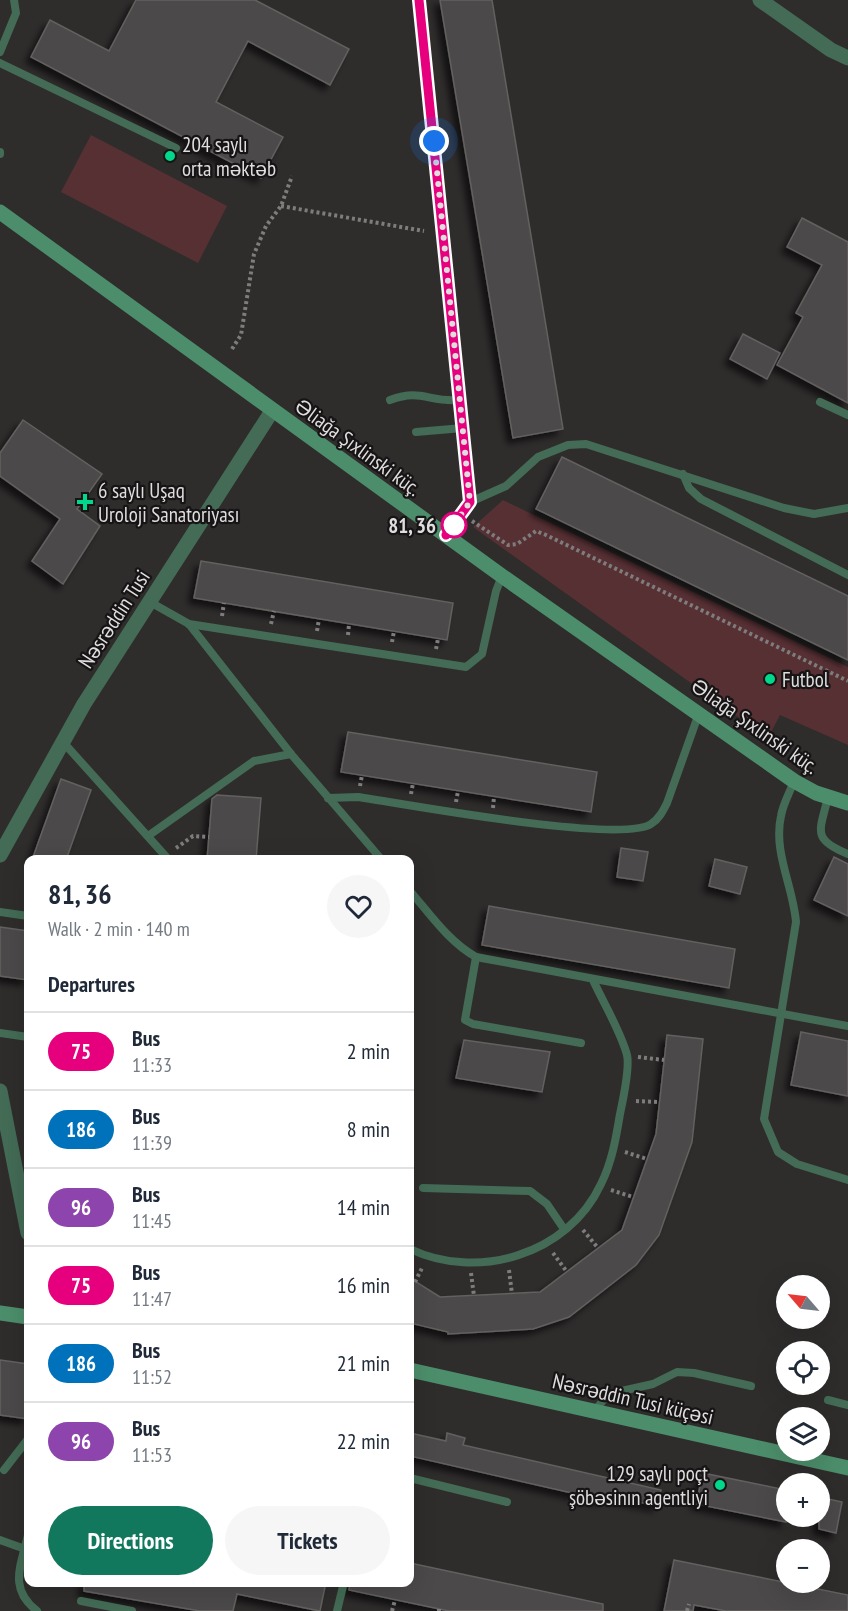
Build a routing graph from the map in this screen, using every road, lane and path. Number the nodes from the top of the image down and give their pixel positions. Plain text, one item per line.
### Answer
1 (14, 0) edge
2 (419, 0) edge
3 (760, 0) edge
4 (0, 52) edge
5 (848, 57) edge
6 (0, 63) edge
7 (177, 148) dead end
8 (292, 176) dead end
9 (281, 206) junction
10 (0, 212) edge
11 (424, 231) dead end
12 (232, 349) dead end
13 (390, 400) dead end
14 (460, 400) junction
15 (820, 402) dead end
16 (272, 411) junction
17 (848, 415) edge
18 (463, 428) junction
19 (416, 432) dead end
20 (683, 474) junction
21 (470, 502) junction
22 (848, 508) edge
23 (462, 513) junction
24 (446, 535) junction
25 (848, 575) edge
26 (502, 576) junction
27 (150, 602) junction
28 (189, 624) junction
29 (848, 681) edge
30 (699, 713) junction
31 (63, 742) junction
32 (291, 754) junction
33 (794, 781) junction
34 (828, 797) junction
35 (328, 798) junction
36 (848, 803) edge
37 (148, 836) junction
38 (209, 837) dead end
39 (848, 854) edge
40 (0, 855) edge
41 (164, 855) edge
42 (171, 855) edge
43 (378, 855) edge
44 (414, 896) edge
45 (0, 912) edge
46 (24, 915) edge
47 (476, 957) junction
48 (593, 980) junction
49 (782, 1012) junction
50 (848, 1026) edge
51 (0, 1033) edge
52 (24, 1036) edge
53 (581, 1042) dead end
54 (628, 1056) junction
55 (664, 1060) dead end
56 (0, 1091) edge
57 (623, 1100) junction
58 (659, 1102) dead end
59 (615, 1148) junction
60 (647, 1160) dead end
61 (848, 1180) edge
62 (600, 1186) junction
63 (423, 1188) dead end
64 (633, 1197) dead end
65 (24, 1213) edge
66 (576, 1220) junction
67 (564, 1229) junction
68 (546, 1244) junction
69 (598, 1248) dead end
70 (414, 1251) edge
71 (428, 1258) junction
72 (508, 1260) junction
73 (470, 1264) junction
74 (567, 1272) dead end
75 (415, 1281) dead end
76 (512, 1293) dead end
77 (474, 1296) dead end
78 (0, 1313) edge
79 (24, 1316) edge
80 (414, 1371) edge
81 (751, 1386) dead end
82 (828, 1400) dead end
83 (848, 1405) edge
84 (594, 1412) junction
85 (24, 1444) edge
86 (848, 1468) edge
87 (4, 1470) dead end
88 (414, 1479) edge
89 (507, 1502) dead end
90 (0, 1540) edge
91 (24, 1549) edge
92 (24, 1554) edge
93 (343, 1587) edge
94 (395, 1600) dead end
95 (81, 1601) dead end
96 (689, 1604) dead end
97 (37, 1611) edge
98 (132, 1611) edge
99 (337, 1611) edge
100 (392, 1611) edge
101 (687, 1611) edge

1 - 4 lane
2 - 14 lane
3 - 5 street
6 - 7 lane
8 - 9 path
9 - 11 path
9 - 12 path
10 - 16 main road, Əliağa Şıxlinski küç.
13 - 14 lane
14 - 18 lane
15 - 17 lane
16 - 24 main road, Əliağa Şıxlinski küç.
16 - 27 street, Nəsrəddin Tusi
18 - 19 lane
18 - 21 lane
20 - 21 lane
20 - 22 lane
20 - 25 lane
21 - 23 lane
23 - 24 lane
23 - 29 path
24 - 26 main road, Əliağa Şıxlinski küç.
26 - 28 lane
26 - 30 main road, Əliağa Şıxlinski küç.
27 - 28 lane
27 - 31 street, Nəsrəddin Tusi
28 - 32 lane
30 - 33 main road, Əliağa Şıxlinski küç.
30 - 35 lane
31 - 37 lane
31 - 40 street, Nəsrəddin Tusi
32 - 35 lane
32 - 37 lane
33 - 34 main road, Əliağa Şıxlinski küç.
33 - 49 lane
34 - 36 main road, Əliağa Şıxlinski küç.
34 - 39 lane
35 - 43 lane
37 - 41 lane
38 - 42 path
44 - 47 lane
45 - 46 lane
47 - 48 lane
47 - 53 lane
48 - 49 lane
48 - 54 lane
49 - 50 lane
49 - 61 lane
51 - 52 lane
54 - 55 path
54 - 57 lane
56 - 65 street
57 - 58 path
57 - 59 lane
59 - 60 path
59 - 62 lane
62 - 64 path
62 - 66 lane
63 - 67 lane
66 - 67 lane
66 - 69 path
67 - 68 lane
68 - 72 lane
68 - 74 path
70 - 71 lane
71 - 73 lane
71 - 75 path
72 - 73 lane
72 - 76 path
73 - 77 path
78 - 79 main road
80 - 84 main road, Nəsrəddin Tusi küçəsi
81 - 84 lane
82 - 83 lane
84 - 86 main road, Nəsrəddin Tusi küçəsi
85 - 87 lane
88 - 89 lane
90 - 91 lane
92 - 97 lane
93 - 99 lane
94 - 100 path
95 - 98 lane
96 - 101 path

